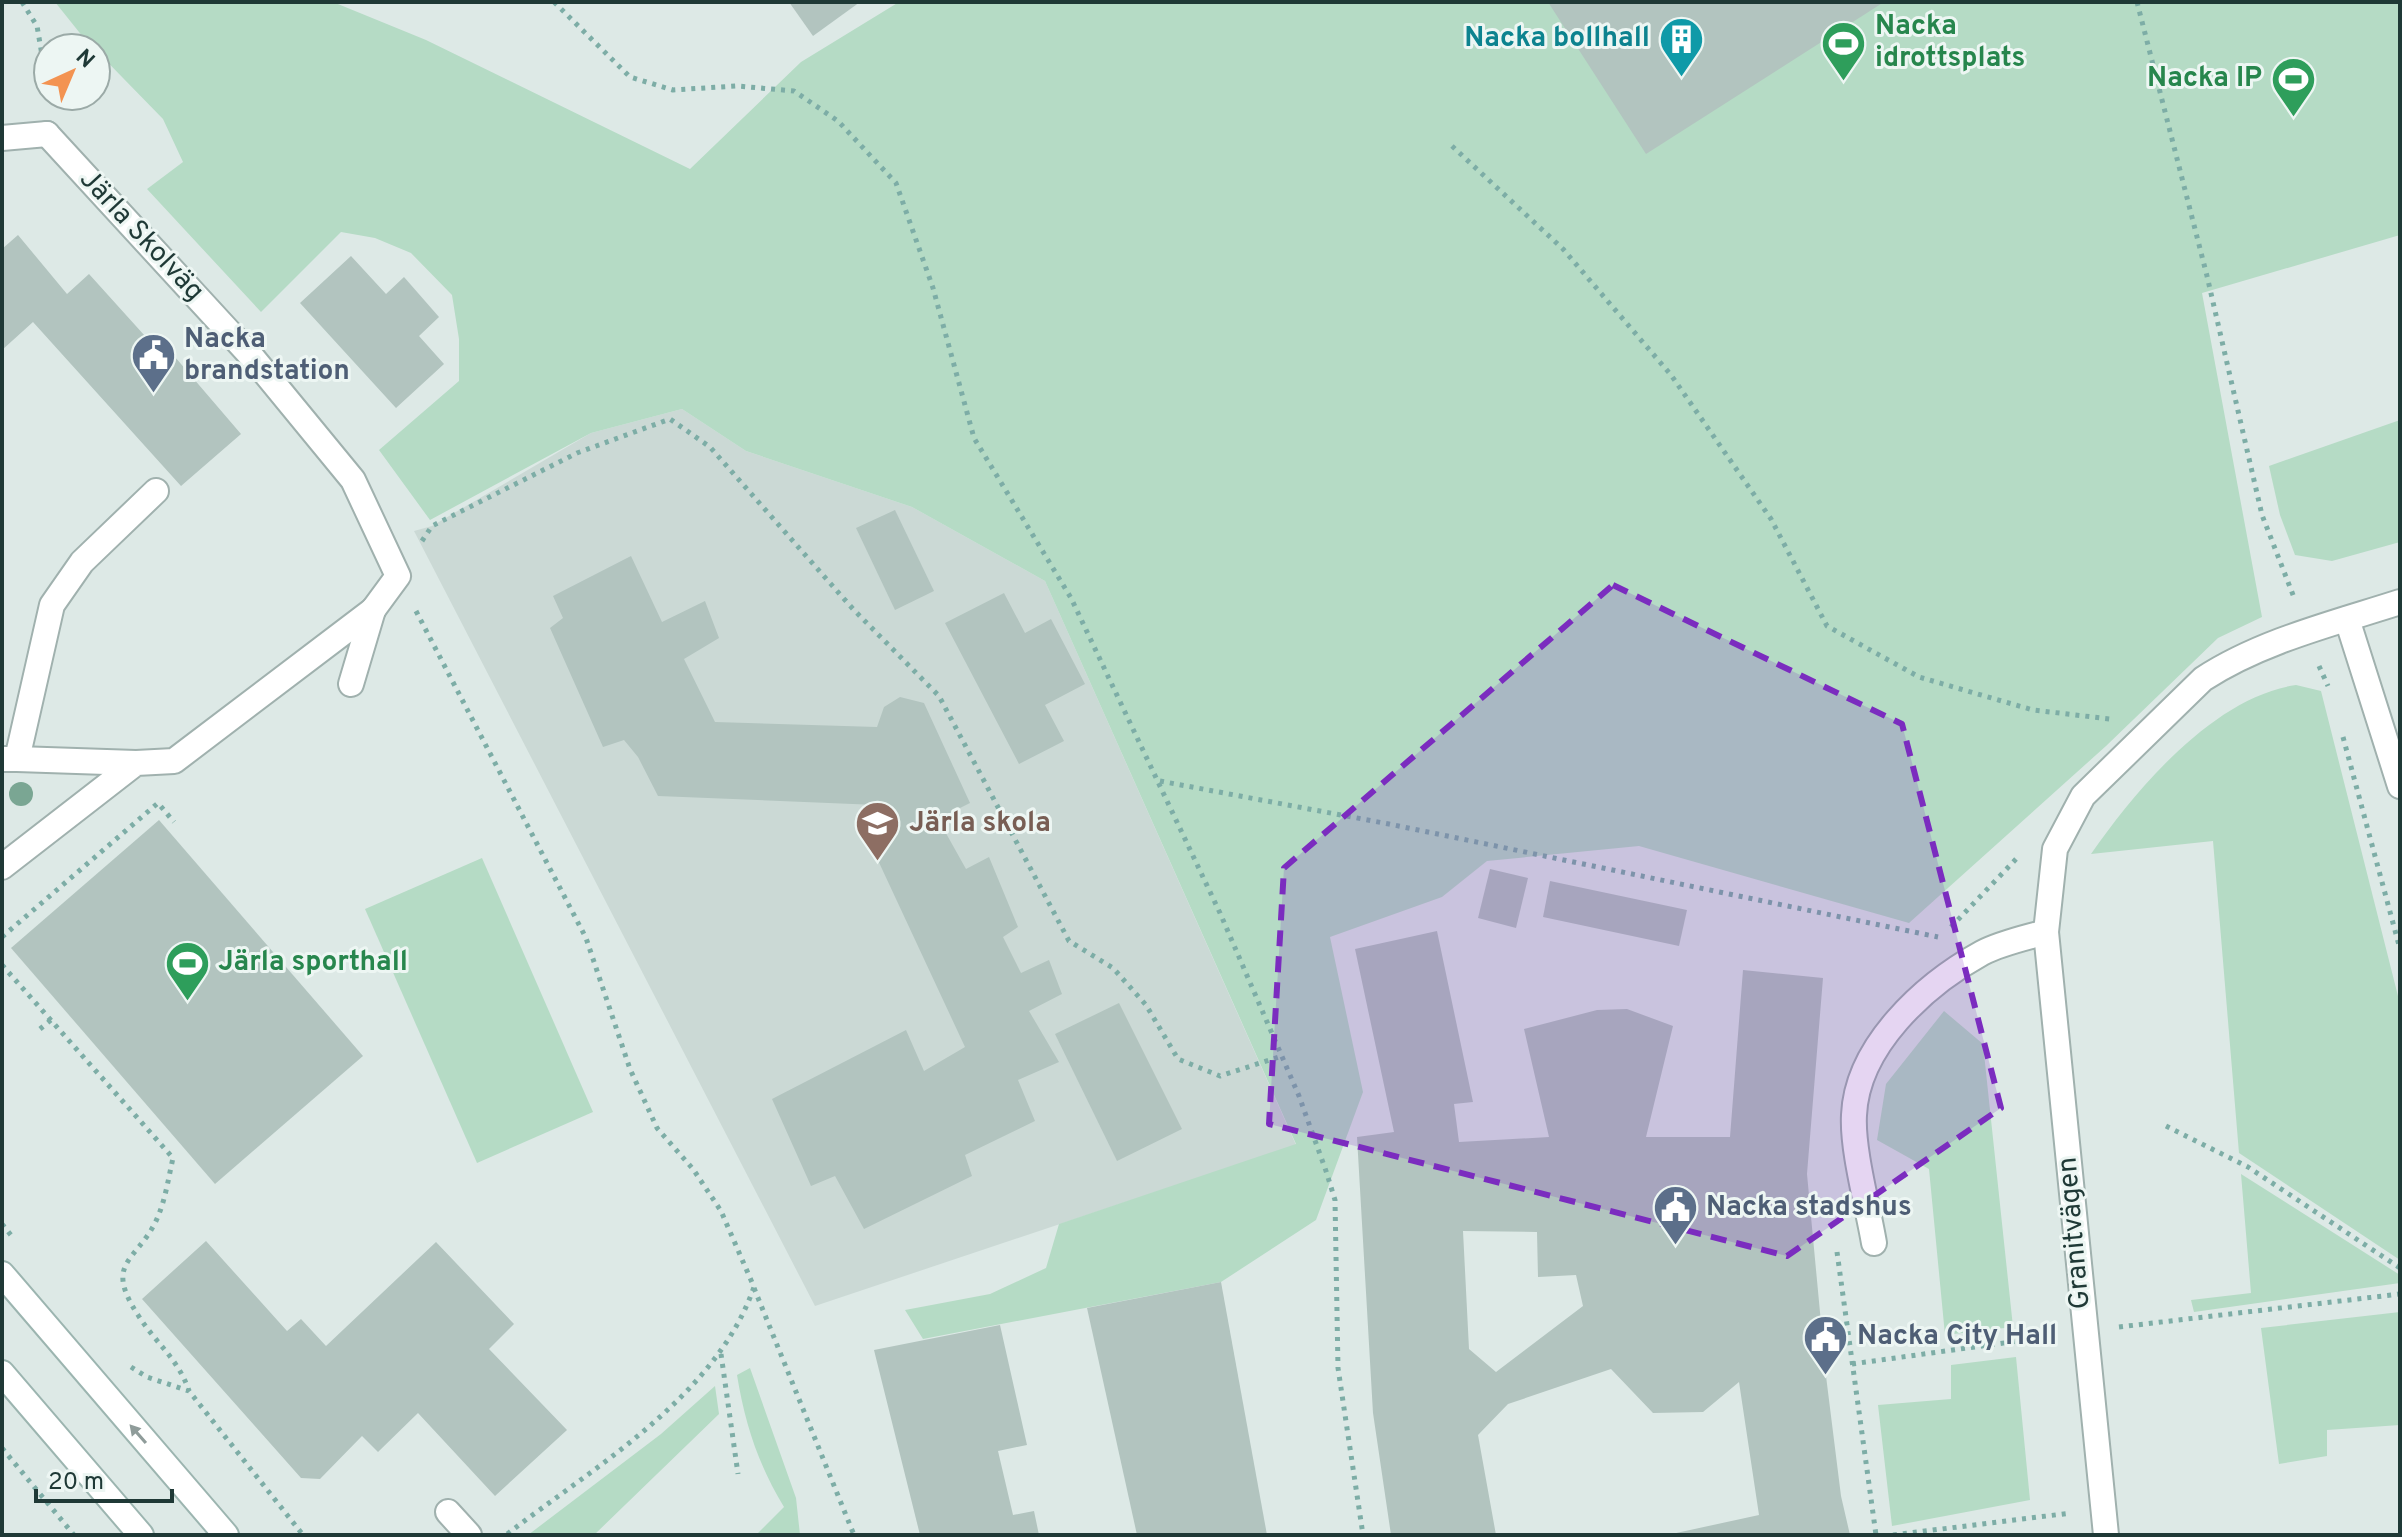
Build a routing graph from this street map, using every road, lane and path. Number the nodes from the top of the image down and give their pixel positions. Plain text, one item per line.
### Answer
1 (22, 2) edge
2 (554, 2) edge
3 (2137, 2) edge
4 (38, 32) edge
5 (2, 138) edge
6 (1452, 146) dead end
7 (156, 491) dead end
8 (398, 576) junction
9 (2400, 602) edge
10 (2298, 608) dead end
11 (373, 610) junction
12 (2347, 619) junction
13 (2319, 666) dead end
14 (351, 684) dead end
15 (2332, 696) dead end
16 (2154, 725) junction
17 (2340, 726) dead end
18 (10, 759) edge
19 (136, 763) junction
20 (1159, 781) junction
21 (2400, 786) edge
22 (174, 822) dead end
23 (2020, 855) dead end
24 (2, 867) edge
25 (2400, 908) edge
26 (2390, 911) junction
27 (2046, 932) junction
28 (2, 937) edge
29 (1941, 937) junction
30 (1933, 945) dead end
31 (2400, 949) edge
32 (2, 965) edge
33 (51, 1020) junction
34 (40, 1029) dead end
35 (1282, 1056) junction
36 (2166, 1126) dead end
37 (1874, 1243) dead end
38 (2400, 1268) edge
39 (2, 1274) edge
40 (754, 1287) junction
41 (2400, 1294) edge
42 (2084, 1331) junction
43 (721, 1353) junction
44 (121, 1360) dead end
45 (1852, 1364) dead end
46 (2, 1373) edge
47 (189, 1391) junction
48 (2, 1448) edge
49 (738, 1474) dead end
50 (448, 1512) dead end
51 (2032, 1516) dead end
52 (74, 1535) edge
53 (141, 1535) edge
54 (226, 1535) edge
55 (303, 1535) edge
56 (469, 1535) edge
57 (506, 1535) edge
58 (854, 1535) edge
59 (1363, 1535) edge
60 (1893, 1535) edge
61 (2106, 1535) edge

1 - 4 path
2 - 20 path
3 - 10 path
5 - 8 street, Järla Skolväg
6 - 16 path
7 - 18 street
8 - 11 street
8 - 35 path
8 - 40 path
9 - 12 street, Granitvägen
11 - 14 street
11 - 19 street
12 - 16 street, Granitvägen
12 - 21 street
13 - 15 path
16 - 27 street, Granitvägen
17 - 26 path
18 - 19 street
19 - 24 street
20 - 29 path
20 - 35 path
22 - 28 path
23 - 29 path
25 - 26 path
26 - 31 path
27 - 37 street
27 - 42 street, Granitvägen
29 - 30 path
32 - 33 path
33 - 34 path
33 - 47 path
35 - 59 path
36 - 38 path
54 -> 39 street
40 - 43 path
40 - 58 path
41 - 42 path
42 - 45 path
42 - 61 street, Granitvägen
43 - 49 path
43 - 57 path
44 - 47 path
46 - 53 street
47 - 55 path
48 - 52 path
50 - 56 street
51 - 60 path

